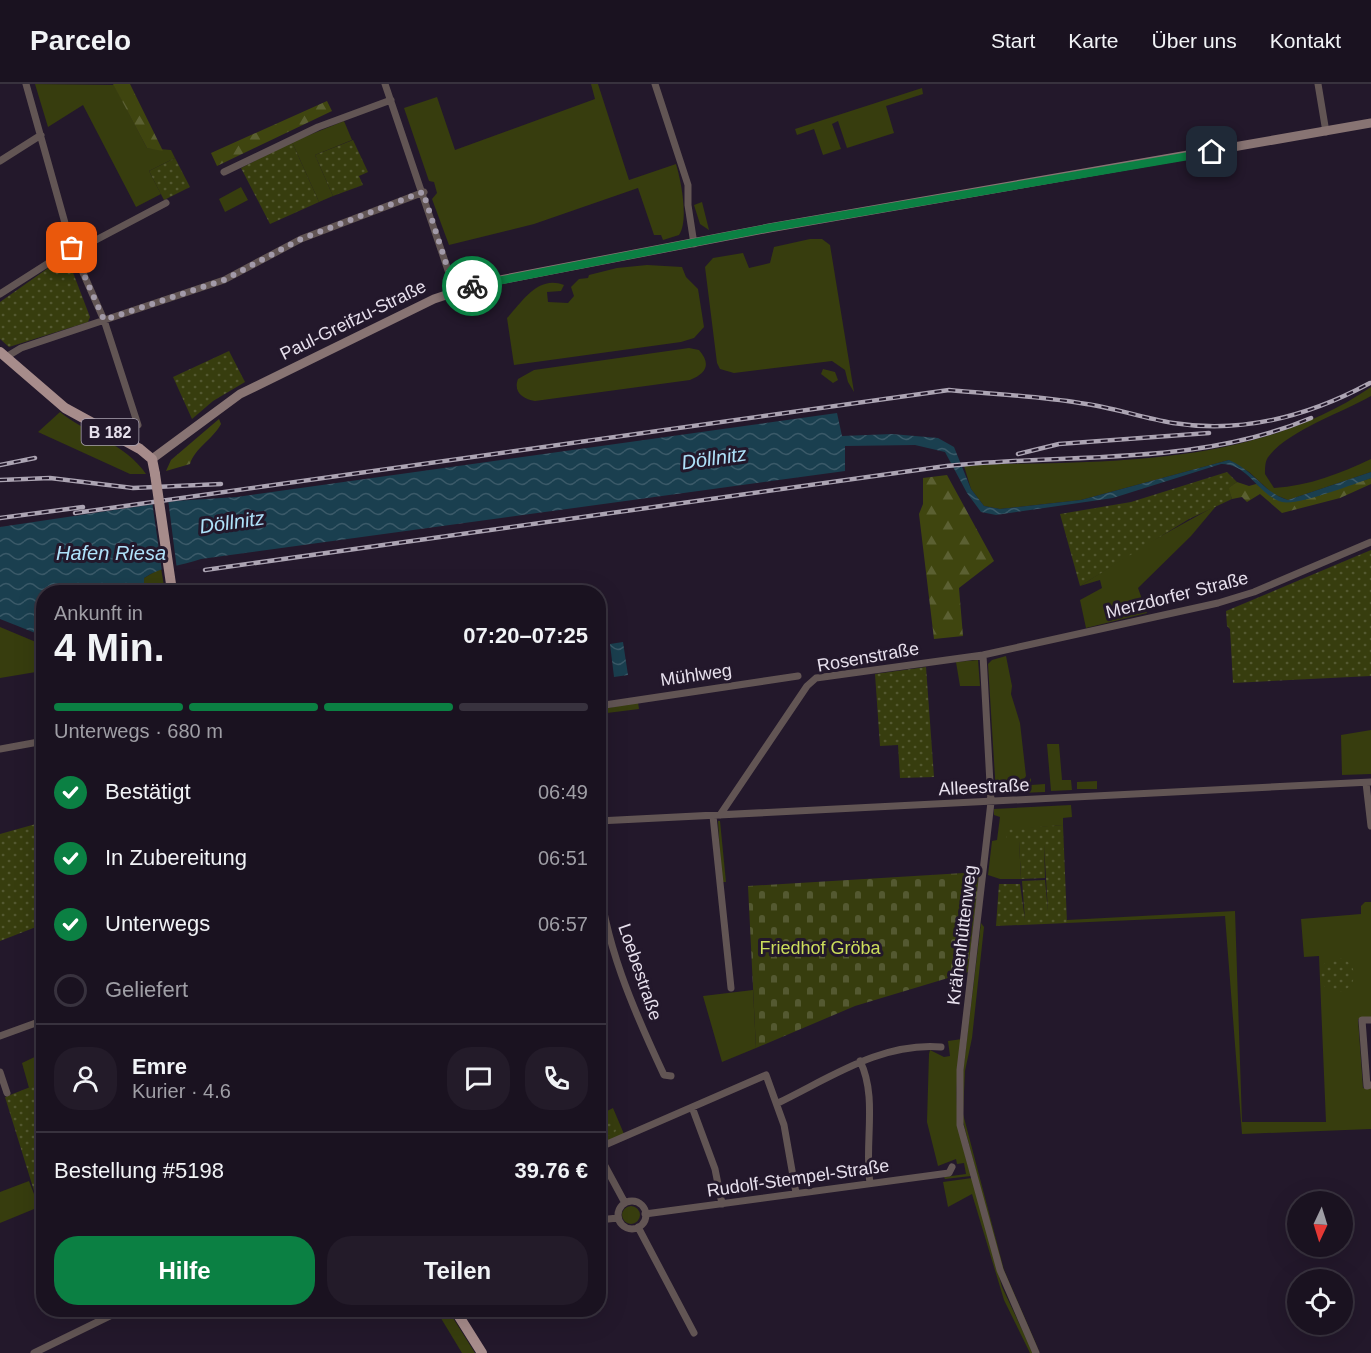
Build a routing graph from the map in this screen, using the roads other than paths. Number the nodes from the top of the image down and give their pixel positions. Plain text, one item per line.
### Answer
1 (26, 84) edge
2 (385, 84) edge
3 (655, 84) edge
4 (1318, 84) edge
5 (391, 100) junction
6 (1371, 123) edge
7 (1326, 132) junction
8 (41, 135) junction
9 (0, 161) edge
10 (224, 172) dead end
11 (423, 192) junction
12 (166, 203) dead end
13 (694, 244) junction
14 (72, 248) junction
15 (455, 291) junction
16 (0, 294) edge
17 (104, 320) junction
18 (3, 354) edge
19 (138, 425) dead end
20 (152, 459) junction
21 (1371, 542) edge
22 (172, 585) edge
23 (983, 655) junction
24 (798, 676) dead end
25 (606, 705) edge
26 (36, 742) edge
27 (0, 749) edge
28 (1369, 782) edge
29 (992, 802) junction
30 (717, 815) junction
31 (606, 821) edge
32 (1371, 826) edge
33 (606, 918) edge
34 (731, 988) dead end
35 (1371, 1020) edge
36 (36, 1023) edge
37 (0, 1036) edge
38 (941, 1047) dead end
39 (860, 1061) junction
40 (0, 1072) edge
41 (670, 1076) dead end
42 (1371, 1085) edge
43 (7, 1093) dead end
44 (778, 1103) junction
45 (692, 1107) junction
46 (606, 1145) edge
47 (952, 1167) dead end
48 (606, 1168) edge
49 (870, 1183) junction
50 (796, 1193) junction
51 (625, 1203) junction
52 (722, 1204) junction
53 (645, 1214) junction
54 (618, 1218) junction
55 (606, 1219) edge
56 (638, 1227) junction
57 (108, 1317) edge
58 (459, 1317) edge
59 (694, 1333) dead end
60 (34, 1353) edge
61 (482, 1353) edge
62 (1036, 1353) edge

1 - 8 street
2 - 5 street
3 - 13 street
4 - 7 street
5 - 10 street
5 - 11 street
6 - 7 main road, Paul-Greifzu-Straße
7 - 13 main road, Paul-Greifzu-Straße
8 - 9 street
8 - 14 street
11 - 15 street
11 - 17 street
12 - 14 street
13 - 15 main road, Paul-Greifzu-Straße
14 - 16 street
14 - 17 street
15 - 20 main road, Paul-Greifzu-Straße
17 - 18 street
17 - 19 street
18 - 20 main road, B 182
20 - 22 main road, B 182, bridge
21 - 23 street, Merzdorfer Straße
23 - 29 street, Krähenhüttenweg
23 - 30 street, Rosenstraße
24 - 25 street, Mühlweg
26 - 27 street
28 - 29 street, Alleestraße
28 - 32 street
29 - 30 street, Alleestraße
29 - 62 street, Krähenhüttenweg
30 - 31 street, Alleestraße
30 - 34 street
33 - 41 street, Loebestraße
35 - 42 street
36 - 37 street
38 - 39 street
39 - 44 street
39 - 49 street
40 - 43 street
44 - 45 street
44 - 50 street
45 - 46 street
45 - 52 street
47 - 49 street, Rudolf-Stempel-Straße
48 - 51 street
49 - 50 street, Rudolf-Stempel-Straße
50 - 52 street, Rudolf-Stempel-Straße
51 - 53 street
51 - 54 street
52 - 53 street, Rudolf-Stempel-Straße
53 - 56 street
54 - 55 street
54 - 56 street
56 - 59 street
57 - 60 street
58 - 61 main road

